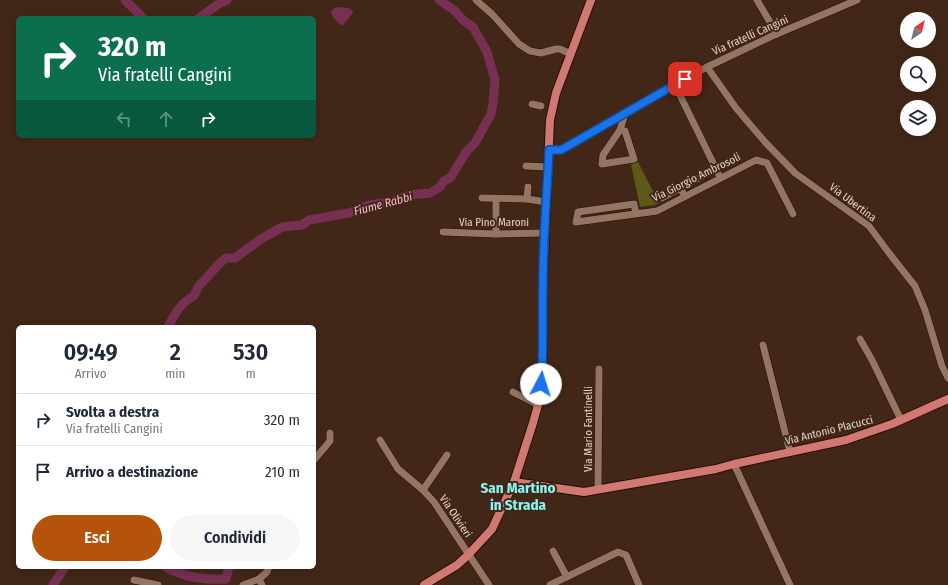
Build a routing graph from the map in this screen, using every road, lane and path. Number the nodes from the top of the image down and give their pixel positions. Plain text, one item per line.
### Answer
1 (476, 0) edge
2 (591, 0) edge
3 (756, 0) edge
4 (857, 0) edge
5 (777, 34) junction
6 (571, 54) junction
7 (707, 67) junction
8 (674, 85) junction
9 (532, 104) dead end
10 (546, 108) junction
11 (625, 114) junction
12 (620, 130) junction
13 (549, 150) junction
14 (526, 166) dead end
15 (548, 167) junction
16 (707, 174) dead end
17 (720, 177) junction
18 (528, 187) dead end
19 (680, 188) junction
20 (685, 196) junction
21 (482, 198) dead end
22 (662, 198) dead end
23 (496, 199) junction
24 (528, 199) junction
25 (546, 202) junction
26 (793, 214) dead end
27 (576, 222) dead end
28 (444, 232) dead end
29 (544, 232) junction
30 (496, 234) junction
31 (860, 339) dead end
32 (763, 344) dead end
33 (599, 369) dead end
34 (948, 378) edge
35 (512, 392) dead end
36 (948, 399) edge
37 (538, 405) junction
38 (902, 420) junction
39 (330, 433) dead end
40 (380, 440) dead end
41 (790, 452) junction
42 (447, 455) dead end
43 (316, 458) edge
44 (734, 464) junction
45 (514, 482) junction
46 (598, 489) junction
47 (424, 490) junction
48 (553, 551) dead end
49 (468, 555) junction
50 (268, 569) edge
51 (567, 577) junction
52 (134, 580) dead end
53 (261, 582) edge
54 (158, 585) edge
55 (243, 585) edge
56 (424, 585) edge
57 (489, 585) edge
58 (550, 585) edge
59 (639, 585) edge
60 (790, 585) edge

1 - 6 street
2 - 6 main road
3 - 5 street
4 - 5 street, Via fratelli Cangini
5 - 7 street, Via fratelli Cangini
6 - 10 main road
7 - 8 street, Via fratelli Cangini
7 - 34 street, Via Ubertina
8 - 11 street, Via fratelli Cangini
8 - 17 street
9 - 10 street
10 - 13 main road
11 - 12 street
11 - 13 street, Via fratelli Cangini
12 - 12 street
13 - 15 main road
14 - 15 street
15 - 25 main road
16 - 19 street
17 - 20 street, Via Giorgio Ambrosoli
17 - 26 street, Via Giorgio Ambrosoli
18 - 24 street
19 - 20 street
19 - 22 street
20 - 27 street, Via Giorgio Ambrosoli
21 - 23 street
23 - 24 street
23 - 30 street
24 - 25 street
25 - 29 main road
28 - 30 street, Via Pino Maroni
29 - 30 street, Via Pino Maroni
29 - 37 main road
31 - 38 street
32 - 41 street
33 - 46 street, Via Mario Fantinelli
35 - 37 street
36 - 38 main road, Via Antonio Placucci
37 - 45 main road
38 - 41 main road, Via Antonio Placucci
39 - 43 street
40 - 47 street, Via Olivieri
41 - 44 main road, Via Antonio Placucci
42 - 47 street
44 - 46 main road, Via Antonio Placucci
44 - 60 street
45 - 46 main road, Via Antonio Placucci
45 - 49 main road
47 - 49 street, Via Olivieri
48 - 51 street
49 - 56 main road
49 - 57 street, Via Olivieri
50 - 53 street
51 - 58 street
51 - 59 street
52 - 54 street
53 - 55 street

